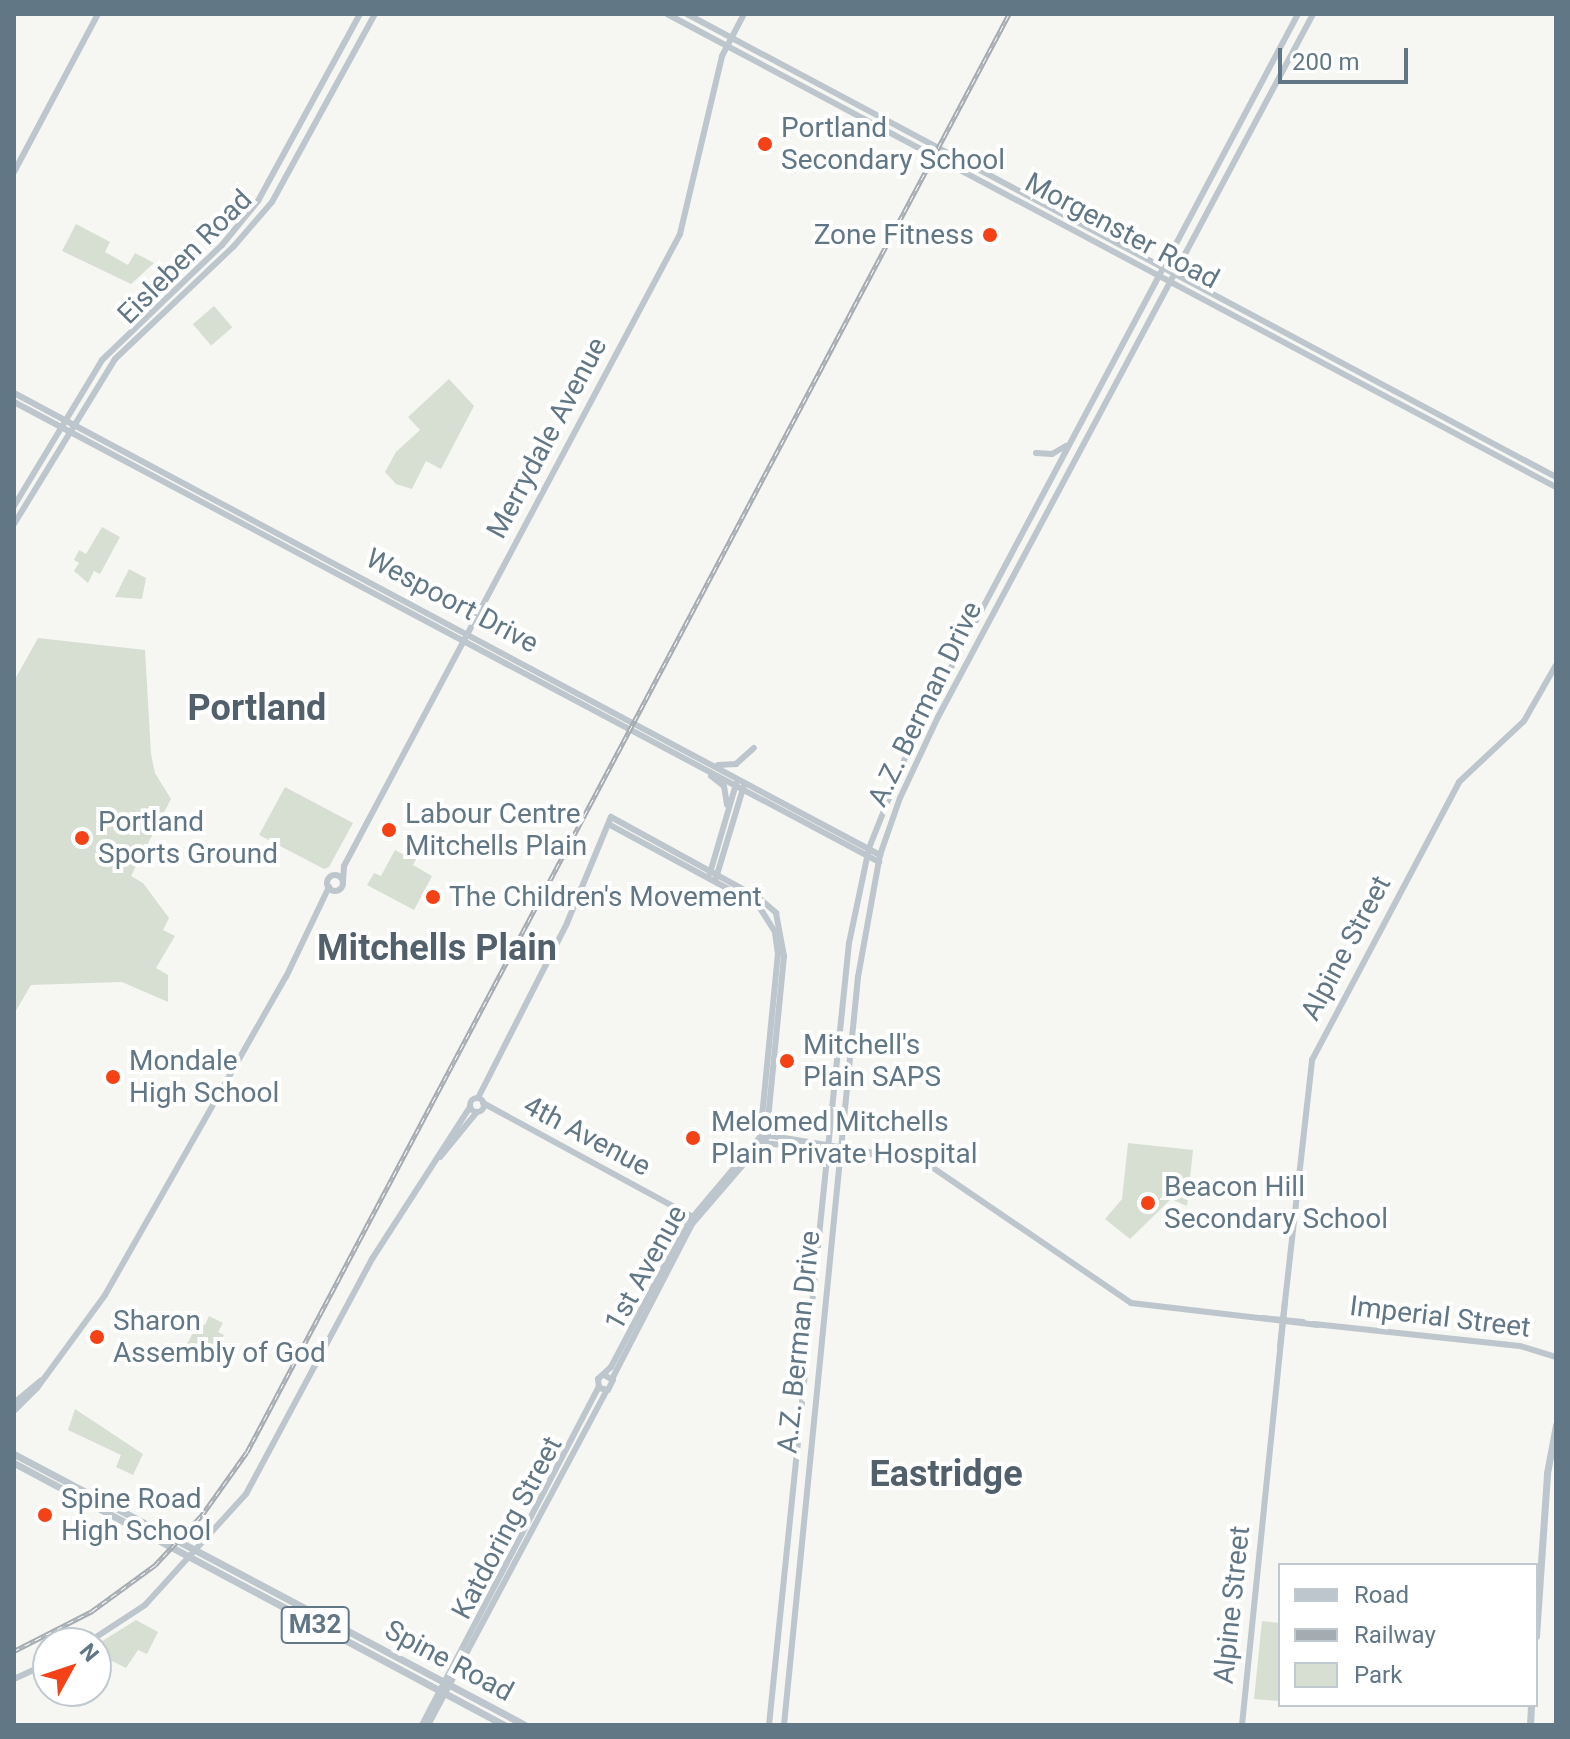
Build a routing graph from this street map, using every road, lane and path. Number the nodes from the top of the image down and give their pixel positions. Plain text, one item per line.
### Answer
1 (98, 14) edge
2 (360, 14) edge
3 (375, 14) edge
4 (667, 14) edge
5 (687, 14) edge
6 (744, 14) edge
7 (1298, 14) edge
8 (1313, 14) edge
9 (730, 37) junction
10 (726, 45) junction
11 (923, 145) junction
12 (947, 158) junction
13 (14, 172) edge
14 (1164, 268) junction
15 (1175, 274) junction
16 (1159, 276) junction
17 (1170, 282) junction
18 (14, 393) edge
19 (14, 402) edge
20 (62, 423) junction
21 (69, 427) junction
22 (1072, 440) junction
23 (1036, 453) dead end
24 (1556, 477) edge
25 (1556, 487) edge
26 (14, 506) edge
27 (14, 524) edge
28 (467, 634) junction
29 (463, 642) junction
30 (1556, 665) edge
31 (754, 748) dead end
32 (694, 765) junction
33 (715, 765) junction
34 (740, 783) junction
35 (725, 820) junction
36 (868, 852) junction
37 (880, 858) junction
38 (344, 866) junction
39 (333, 876) junction
40 (713, 876) junction
41 (343, 881) junction
42 (329, 887) junction
43 (338, 890) junction
44 (774, 912) junction
45 (317, 917) junction
46 (768, 918) junction
47 (478, 1106) junction
48 (762, 1138) junction
49 (827, 1148) junction
50 (840, 1149) junction
51 (694, 1218) junction
52 (1282, 1322) junction
53 (1556, 1357) edge
54 (604, 1375) junction
55 (44, 1378) junction
56 (612, 1379) junction
57 (599, 1387) junction
58 (607, 1390) junction
59 (14, 1403) edge
60 (14, 1411) edge
61 (1556, 1425) edge
62 (14, 1454) edge
63 (14, 1463) edge
64 (165, 1540) junction
65 (1538, 1606) edge
66 (111, 1627) edge
67 (443, 1689) junction
68 (425, 1725) edge
69 (504, 1725) edge
70 (525, 1725) edge
71 (769, 1725) edge
72 (784, 1725) edge
73 (1242, 1725) edge

1 - 13 main road
2 - 20 main road, Eisleben Road
3 - 21 main road, Eisleben Road
4 - 10 main road, Morgenster Road
5 - 9 main road, Morgenster Road
6 - 9 main road, Merrydale Avenue
7 - 14 main road, A.Z. Berman Drive
8 - 15 main road, A.Z. Berman Drive
9 - 10 main road, Merrydale Avenue
9 - 11 main road, Morgenster Road
10 - 11 main road, Morgenster Road
10 - 28 main road, Merrydale Avenue
11 - 12 main road, Morgenster Road
12 - 14 main road, Morgenster Road
12 - 16 main road, Morgenster Road
14 - 15 main road, Morgenster Road
14 - 16 main road, A.Z. Berman Drive
15 - 17 main road, A.Z. Berman Drive
15 - 24 main road, Morgenster Road
16 - 17 main road, Morgenster Road
16 - 22 main road, A.Z. Berman Drive
17 - 25 main road, Morgenster Road
17 - 37 main road, A.Z. Berman Drive
18 - 20 main road, Wespoort Drive
19 - 20 main road, Wespoort Drive
20 - 21 main road, Wespoort Drive
20 - 26 main road, Eisleben Road
21 - 27 main road, Eisleben Road
21 - 28 main road, Wespoort Drive
21 - 29 main road, Wespoort Drive
22 - 23 main road
22 - 36 main road, A.Z. Berman Drive
28 - 29 main road, Merrydale Avenue
28 - 33 main road, Wespoort Drive
29 - 32 main road, Wespoort Drive
29 - 38 main road, Merrydale Avenue
30 - 52 main road, Alpine Street
31 - 33 main road
32 - 34 main road, Wespoort Drive
32 - 35 main road
33 - 34 main road, Wespoort Drive
34 - 35 main road
34 - 36 main road, Wespoort Drive
34 - 40 main road
35 - 40 main road
36 - 37 main road, Wespoort Drive
36 - 49 main road, A.Z. Berman Drive
37 - 50 main road, A.Z. Berman Drive
38 - 39 main road, Merrydale Avenue
38 - 41 main road, Merrydale Avenue
39 - 41 main road
39 - 42 main road
40 - 44 main road
40 - 46 main road
40 - 47 main road
41 - 43 main road
42 - 43 main road
42 - 45 main road
43 - 45 main road
44 - 46 main road
44 - 48 main road
45 - 55 main road
46 - 48 main road
47 - 51 main road, 4th Avenue
47 - 66 main road
48 - 49 main road, Imperial Street
48 - 51 main road, 1st Avenue
49 - 50 main road, Imperial Street
49 - 71 main road, A.Z. Berman Drive
50 - 52 main road, Imperial Street
50 - 72 main road, A.Z. Berman Drive
51 - 54 main road, 1st Avenue
51 - 56 main road, 1st Avenue
52 - 53 main road, Imperial Street
52 - 73 main road, Alpine Street
54 - 56 main road
54 - 57 main road, 1st Avenue
55 - 59 main road
55 - 60 main road
56 - 58 main road, 1st Avenue
57 - 58 main road
57 - 67 main road, Katdoring Street
58 - 67 main road, Katdoring Street
61 - 65 main road
62 - 64 main road, Spine Road / M32
63 - 64 main road, Spine Road / M32
64 - 67 main road, Spine Road / M32
67 - 68 main road
67 - 69 main road, Spine Road / M32
67 - 70 main road, Spine Road / M32

